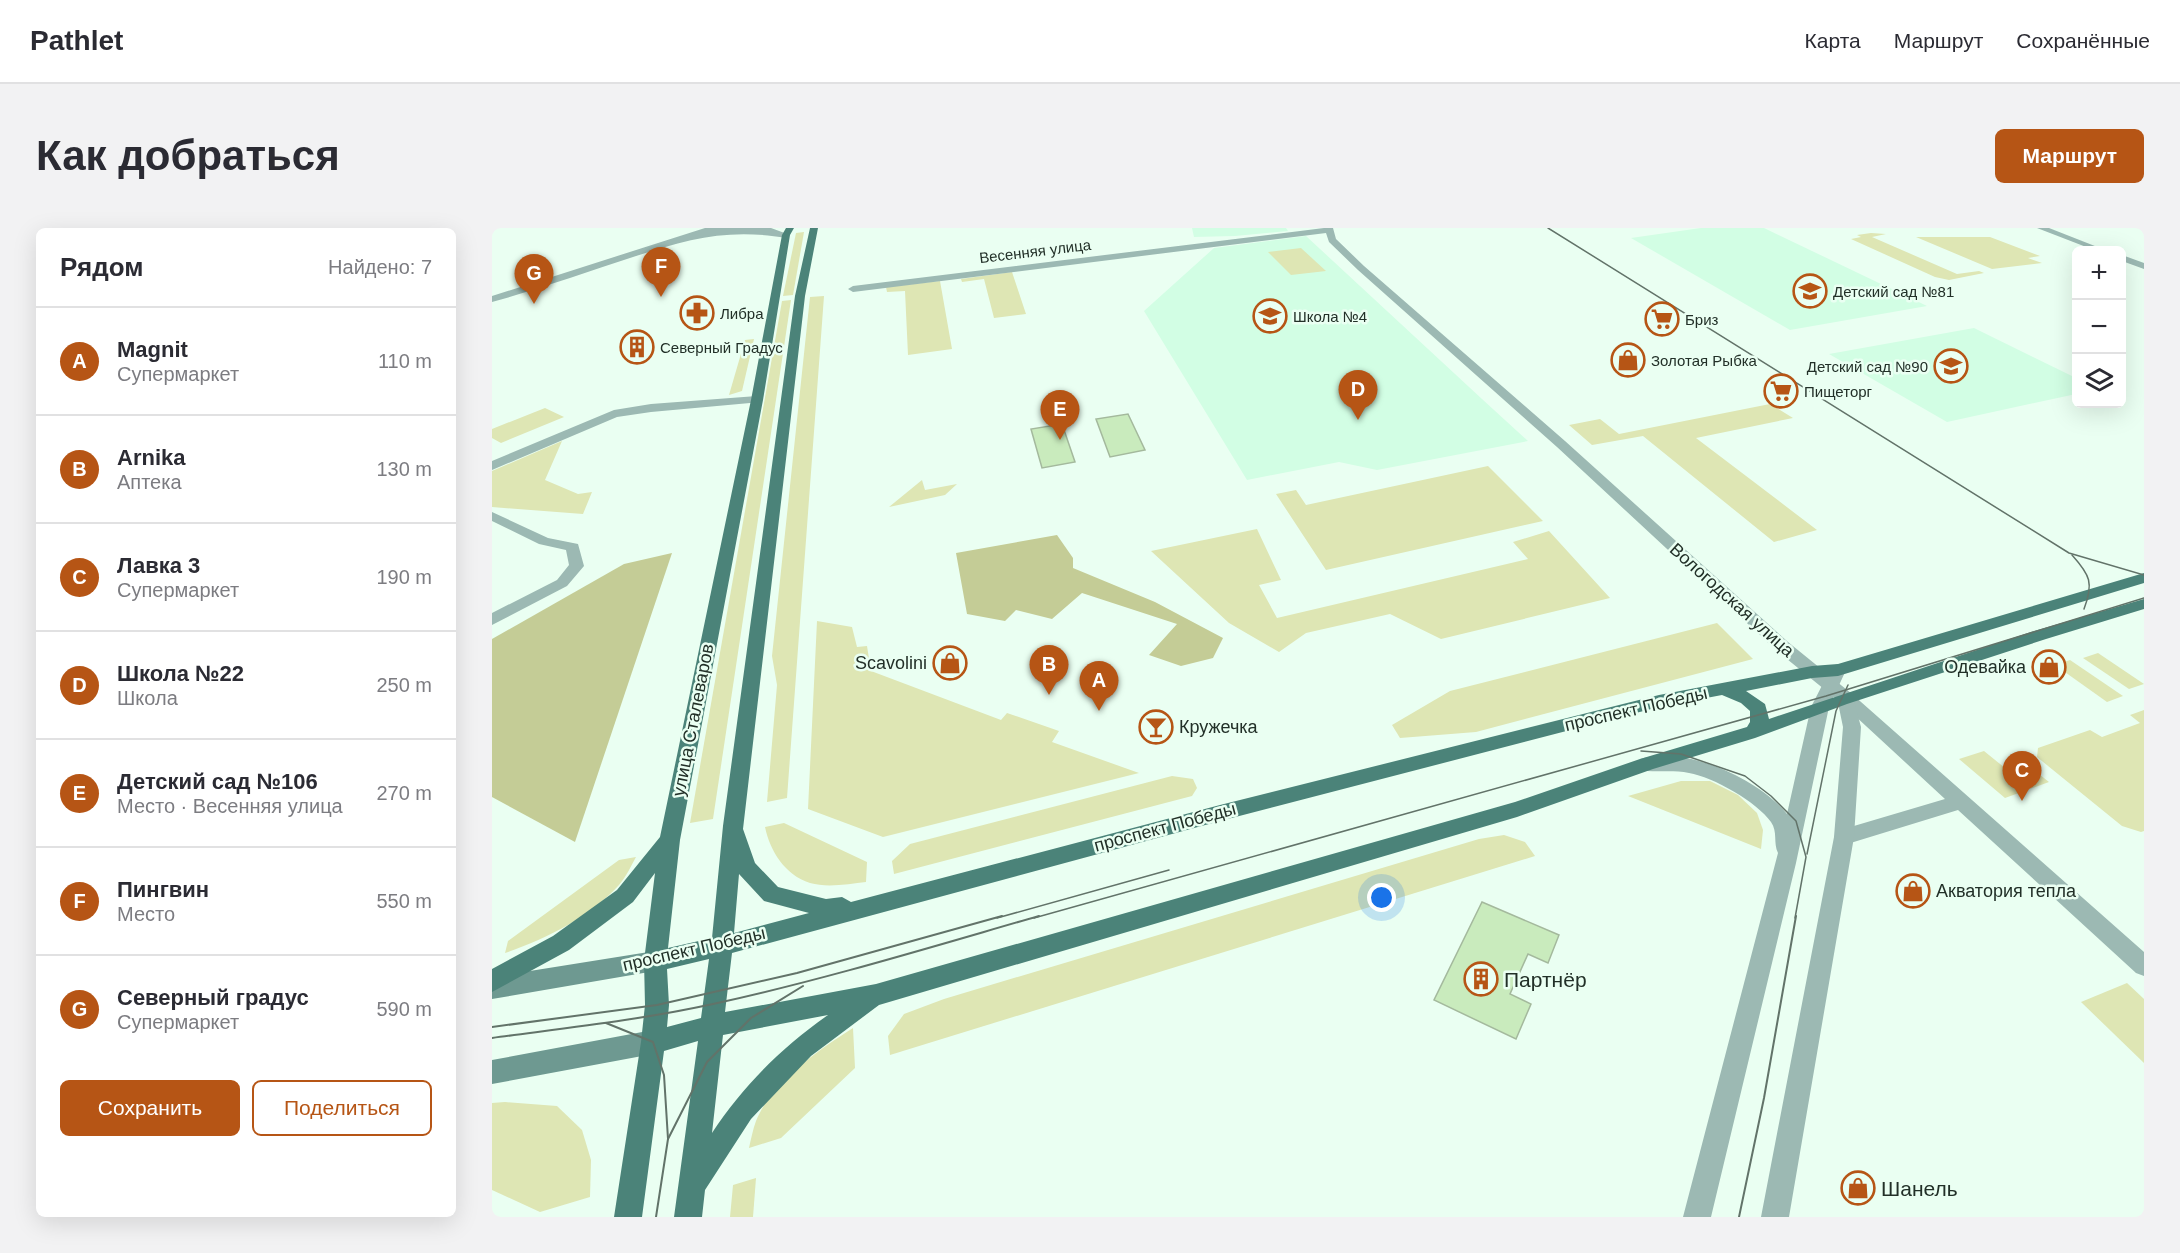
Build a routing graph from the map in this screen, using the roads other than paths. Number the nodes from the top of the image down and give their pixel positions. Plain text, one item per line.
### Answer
1 (712, 228) edge
2 (746, 228) edge
3 (814, 228) edge
4 (2041, 228) edge
5 (1328, 229) edge
6 (788, 232) edge
7 (698, 233) junction
8 (2090, 246) edge
9 (2126, 260) edge
10 (2144, 266) edge
11 (853, 289) dead end
12 (492, 299) edge
13 (757, 400) junction
14 (492, 466) edge
15 (492, 516) edge
16 (2140, 582) edge
17 (2144, 604) edge
18 (492, 620) edge
19 (1812, 672) junction
20 (1839, 684) junction
21 (1722, 689) junction
22 (1820, 707) junction
23 (1754, 731) junction
24 (1647, 764) junction
25 (1960, 802) junction
26 (733, 826) junction
27 (1844, 837) junction
28 (670, 840) junction
29 (1786, 862) junction
30 (877, 903) junction
31 (722, 946) junction
32 (655, 961) junction
33 (2144, 966) edge
34 (492, 981) edge
35 (492, 988) edge
36 (876, 995) junction
37 (712, 1026) junction
38 (652, 1042) junction
39 (492, 1072) edge
40 (693, 1185) junction
41 (628, 1217) edge
42 (688, 1217) edge
43 (1697, 1217) edge
44 (1775, 1217) edge

1 - 7 street
2 - 6 street
2 - 7 street
3 - 26 main road
4 - 8 street
5 - 11 street, Весенняя улица
5 - 19 street, Вологодская улица
6 - 13 main road, улица Сталеваров
7 - 12 street
9 - 10 street
13 - 14 street
13 - 28 main road, улица Сталеваров
15 - 18 street
16 - 20 main road
17 - 20 main road
19 - 20 street, Вологодская улица
19 - 21 main road, проспект Победы
20 - 22 street
20 - 25 street, Вологодская улица
20 - 27 street
21 - 23 main road
21 - 30 main road, проспект Победы
22 - 23 main road
22 - 29 street
23 - 24 main road
24 - 29 street
24 - 36 main road
25 - 27 street
25 - 33 street, Вологодская улица
26 - 30 main road
26 - 31 main road
27 - 44 street
28 - 32 main road, улица Сталеваров
28 - 34 main road
29 - 43 street
30 - 31 main road, проспект Победы
31 - 32 main road, проспект Победы
31 - 37 main road
32 - 35 main road, проспект Победы
32 - 38 main road, улица Сталеваров
36 - 37 main road
36 - 40 main road
37 - 38 main road
37 - 40 main road
38 - 39 main road
38 - 41 main road, улица Сталеваров
40 - 42 main road

